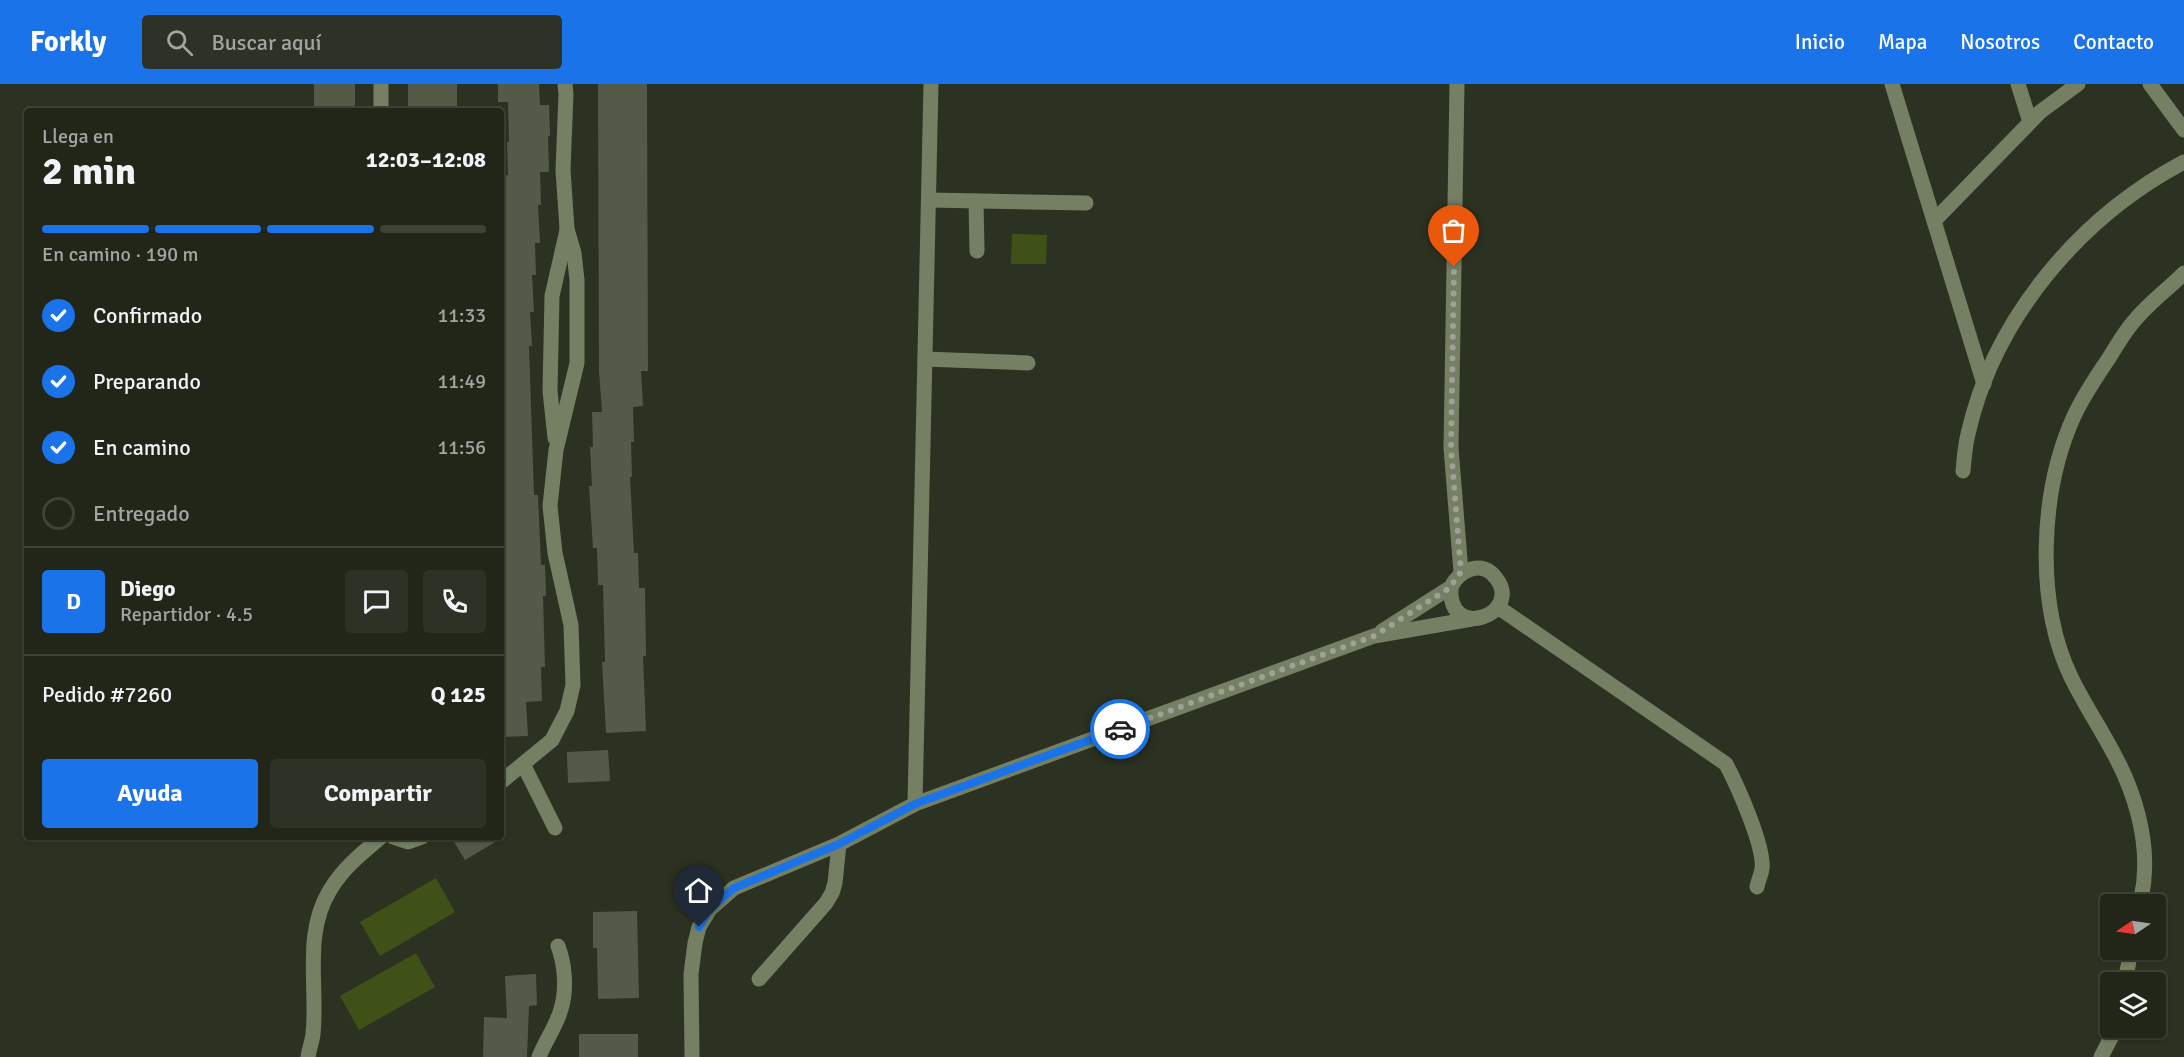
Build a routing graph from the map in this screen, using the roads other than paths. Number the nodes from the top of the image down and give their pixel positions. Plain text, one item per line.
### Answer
1 (381, 84) edge
2 (931, 84) edge
3 (1457, 84) edge
4 (1892, 84) edge
5 (2018, 84) edge
6 (2078, 84) edge
7 (2150, 84) edge
8 (567, 87) edge
9 (381, 108) edge
10 (2030, 122) junction
11 (2183, 130) edge
12 (2184, 162) edge
13 (930, 200) junction
14 (976, 201) junction
15 (1086, 203) dead end
16 (1934, 221) junction
17 (567, 229) junction
18 (977, 251) dead end
19 (2184, 273) edge
20 (925, 358) junction
21 (1028, 363) dead end
22 (1984, 384) junction
23 (556, 450) junction
24 (1963, 471) dead end
25 (1461, 572) junction
26 (1451, 587) junction
27 (1498, 607) junction
28 (1472, 619) junction
29 (1374, 636) junction
30 (523, 764) junction
31 (504, 767) edge
32 (504, 780) edge
33 (915, 804) junction
34 (555, 828) dead end
35 (377, 840) edge
36 (839, 844) junction
37 (1757, 887) dead end
38 (2141, 894) edge
39 (558, 946) dead end
40 (759, 979) dead end
41 (313, 1034) junction
42 (2111, 1038) edge
43 (308, 1057) edge
44 (321, 1057) edge
45 (539, 1057) edge
46 (692, 1057) edge
47 (2101, 1057) edge

1 - 9 street
2 - 13 street
3 - 25 street
4 - 16 street
5 - 10 street
6 - 10 street
7 - 11 street
8 - 17 street
10 - 16 street
12 - 22 street
13 - 14 street
13 - 20 street
14 - 15 street
14 - 18 street
16 - 22 street
17 - 23 street
17 - 23 street
19 - 38 street
20 - 21 street
20 - 33 street
22 - 24 street
23 - 30 street
25 - 26 street
25 - 27 street
26 - 28 street
26 - 29 street
27 - 28 street
27 - 37 street
28 - 29 street
29 - 33 street
30 - 31 street
30 - 32 street
30 - 34 street
33 - 36 street
35 - 41 street
36 - 40 street
36 - 46 street
39 - 45 street
41 - 43 street
41 - 44 street
42 - 47 street

